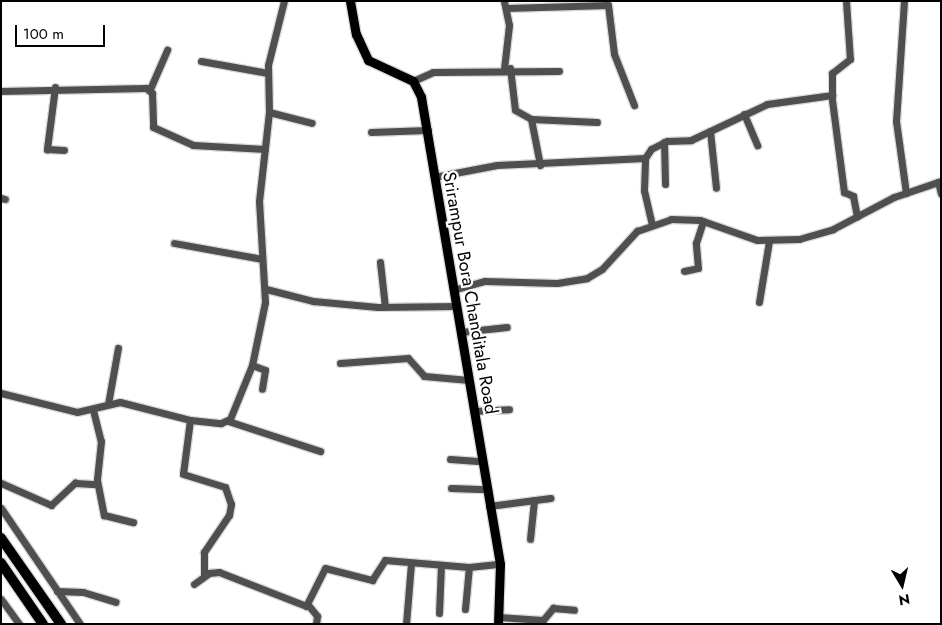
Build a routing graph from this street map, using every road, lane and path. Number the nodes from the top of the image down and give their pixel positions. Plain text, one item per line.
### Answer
1 (284, 1) edge
2 (350, 1) edge
3 (846, 1) edge
4 (904, 1) edge
5 (505, 4) edge
6 (167, 50) dead end
7 (201, 61) dead end
8 (507, 68) junction
9 (559, 71) dead end
10 (268, 73) junction
11 (413, 81) junction
12 (55, 87) junction
13 (150, 89) junction
14 (1, 91) edge
15 (832, 95) junction
16 (634, 105) dead end
17 (269, 112) junction
18 (744, 114) junction
19 (531, 119) junction
20 (312, 122) dead end
21 (596, 122) dead end
22 (428, 130) junction
23 (710, 131) junction
24 (370, 132) dead end
25 (664, 142) junction
26 (756, 145) dead end
27 (265, 149) junction
28 (64, 150) dead end
29 (645, 158) junction
30 (540, 165) junction
31 (434, 177) junction
32 (939, 181) edge
33 (665, 184) dead end
34 (716, 188) dead end
35 (906, 193) junction
36 (941, 194) edge
37 (858, 217) junction
38 (703, 221) junction
39 (652, 225) junction
40 (769, 241) junction
41 (174, 243) dead end
42 (262, 259) junction
43 (380, 262) dead end
44 (684, 271) dead end
45 (266, 289) junction
46 (453, 290) junction
47 (758, 302) dead end
48 (456, 306) junction
49 (385, 307) junction
50 (507, 328) dead end
51 (460, 332) junction
52 (118, 348) dead end
53 (340, 363) dead end
54 (252, 365) junction
55 (469, 380) junction
56 (262, 389) dead end
57 (1, 393) edge
58 (108, 404) junction
59 (509, 409) dead end
60 (93, 410) junction
61 (474, 411) junction
62 (190, 420) junction
63 (228, 421) junction
64 (320, 451) dead end
65 (450, 459) dead end
66 (481, 460) junction
67 (1, 483) edge
68 (97, 484) junction
69 (451, 488) dead end
70 (486, 489) junction
71 (550, 498) dead end
72 (534, 500) junction
73 (489, 506) junction
74 (1, 508) edge
75 (133, 522) dead end
76 (1, 538) edge
77 (530, 539) dead end
78 (1, 563) edge
79 (411, 563) junction
80 (500, 564) junction
81 (441, 566) junction
82 (469, 567) junction
83 (204, 575) junction
84 (194, 584) dead end
85 (57, 591) junction
86 (1, 599) edge
87 (116, 602) dead end
88 (309, 606) junction
89 (465, 608) dead end
90 (574, 610) dead end
91 (439, 613) dead end
92 (498, 620) edge
93 (19, 624) edge
94 (43, 624) edge
95 (61, 624) edge
96 (80, 624) edge
97 (316, 624) edge
98 (406, 624) edge

1 - 10 street
2 - 11 main road
3 - 15 street
4 - 35 street
5 - 8 street
5 - 16 street
6 - 13 street
7 - 10 street
8 - 9 street
8 - 11 street
8 - 19 street
10 - 17 street
11 - 22 main road, Srirampur Bora Chanditala Road
12 - 13 street
12 - 14 street
12 - 28 street
13 - 27 street
15 - 18 street
15 - 37 street
17 - 20 street
17 - 27 street
18 - 23 street
18 - 26 street
19 - 21 street
19 - 30 street
22 - 24 street
22 - 31 main road, Srirampur Bora Chanditala Road
23 - 25 street
23 - 34 street
25 - 29 street
25 - 33 street
27 - 42 street
29 - 30 street
29 - 39 street
30 - 31 street
31 - 46 main road, Srirampur Bora Chanditala Road
32 - 35 street
32 - 36 street
35 - 37 street
37 - 40 street
38 - 39 street
38 - 40 street
38 - 44 street
39 - 46 street
40 - 47 street
41 - 42 street
42 - 45 street
43 - 49 street
45 - 49 street
45 - 54 street
46 - 48 main road, Srirampur Bora Chanditala Road
48 - 49 street
48 - 51 main road, Srirampur Bora Chanditala Road
50 - 51 street
51 - 55 main road, Srirampur Bora Chanditala Road
52 - 58 street
53 - 55 street
54 - 56 street
54 - 63 street
55 - 61 main road, Srirampur Bora Chanditala Road
57 - 60 street
58 - 60 street
58 - 62 street
59 - 61 street
60 - 68 street
61 - 66 main road, Srirampur Bora Chanditala Road
62 - 63 street
62 - 83 street
63 - 64 street
65 - 66 street
66 - 70 main road, Srirampur Bora Chanditala Road
67 - 68 street
68 - 75 street
69 - 70 street
70 - 73 main road, Srirampur Bora Chanditala Road
71 - 72 street
72 - 73 street
72 - 77 street
73 - 80 main road, Srirampur Bora Chanditala Road
74 - 85 street
76 - 95 highway
78 - 94 highway
79 - 81 street
79 - 88 street
79 - 98 street
80 - 82 street
80 - 92 main road, Srirampur Bora Chanditala Road
81 - 82 street
81 - 91 street
82 - 89 street
83 - 84 street
83 - 88 street
85 - 87 street
85 - 96 street
86 - 93 street
88 - 97 street
90 - 92 street

